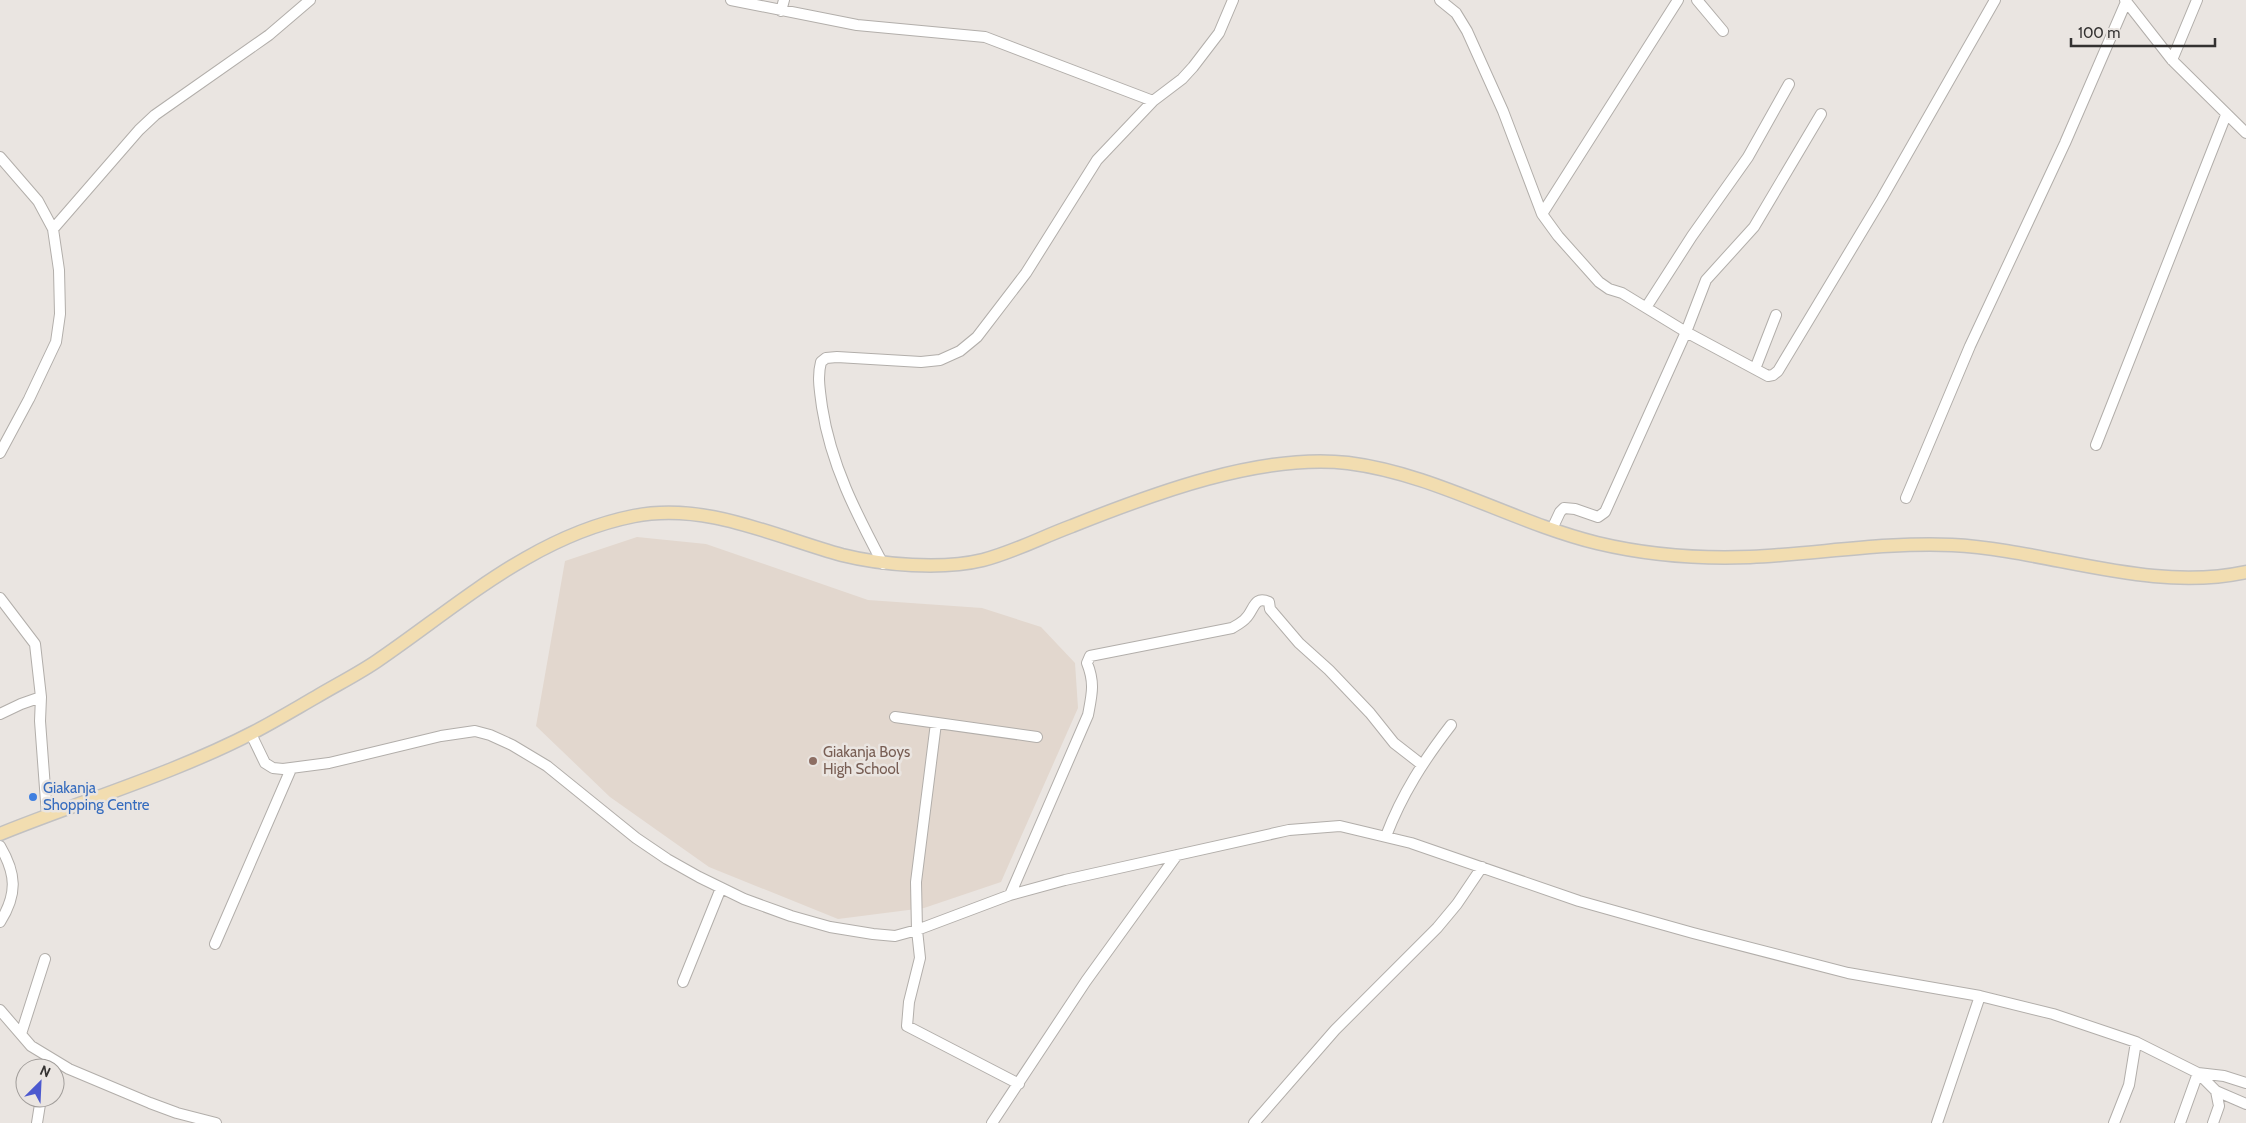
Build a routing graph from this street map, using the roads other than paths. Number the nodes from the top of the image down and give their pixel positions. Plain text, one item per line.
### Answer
1 (310, 0) edge
2 (731, 0) edge
3 (784, 0) edge
4 (1233, 0) edge
5 (1440, 0) edge
6 (1678, 0) edge
7 (1697, 0) edge
8 (1995, 0) edge
9 (2197, 0) edge
10 (2125, 1) edge
11 (781, 11) junction
12 (1723, 31) dead end
13 (2172, 60) junction
14 (1789, 84) dead end
15 (1153, 101) junction
16 (1821, 114) dead end
17 (2226, 115) junction
18 (2246, 133) edge
19 (0, 157) edge
20 (1542, 214) junction
21 (53, 229) junction
22 (1647, 306) junction
23 (1776, 315) dead end
24 (1686, 332) junction
25 (1754, 369) junction
26 (2096, 445) dead end
27 (0, 453) edge
28 (1906, 498) dead end
29 (1552, 529) junction
30 (882, 564) junction
31 (2246, 572) edge
32 (0, 598) edge
33 (41, 696) junction
34 (0, 714) edge
35 (895, 717) dead end
36 (936, 723) junction
37 (1451, 725) dead end
38 (251, 734) junction
39 (1037, 737) dead end
40 (1421, 764) junction
41 (291, 768) junction
42 (47, 815) junction
43 (0, 834) edge
44 (1386, 836) junction
45 (0, 846) edge
46 (1177, 855) junction
47 (1482, 867) junction
48 (721, 888) junction
49 (1010, 895) junction
50 (0, 922) edge
51 (917, 930) junction
52 (214, 944) dead end
53 (45, 959) dead end
54 (683, 982) dead end
55 (1980, 996) junction
56 (0, 1010) edge
57 (21, 1034) junction
58 (2136, 1042) junction
59 (46, 1056) joint
60 (2198, 1073) junction
61 (2246, 1083) edge
62 (1019, 1084) junction
63 (2216, 1091) junction
64 (2246, 1104) edge
65 (39, 1108) edge
66 (37, 1123) edge
67 (216, 1123) edge
68 (992, 1123) edge
69 (1254, 1123) edge
70 (1937, 1123) edge
71 (2114, 1123) edge
72 (2180, 1123) edge
73 (2213, 1123) edge

1 - 21 street
2 - 11 street
3 - 11 street
4 - 15 street
5 - 20 street
6 - 20 street
7 - 12 street
8 - 25 street
9 - 13 street
10 - 13 street
10 - 28 street
11 - 15 street
13 - 17 street
14 - 22 street
15 - 30 street
16 - 24 street
17 - 18 street
17 - 26 street
19 - 21 street
20 - 22 street
21 - 27 street
22 - 24 street
23 - 25 street
24 - 25 street
24 - 29 street
29 - 30 main road
29 - 31 main road
30 - 38 main road
32 - 33 street
33 - 34 street
33 - 42 street
35 - 36 street
36 - 39 street
36 - 51 street
37 - 40 street
38 - 41 street
38 - 42 main road
40 - 44 street
40 - 49 street
41 - 48 street
41 - 52 street
42 - 43 main road
44 - 46 street
44 - 47 street
45 - 50 street
46 - 49 street
46 - 62 street
47 - 55 street
47 - 69 street
48 - 51 street
48 - 54 street
49 - 51 street
51 - 62 street
53 - 57 street
55 - 58 street
55 - 70 street
56 - 57 street
57 - 59 street
58 - 60 street
58 - 71 street
59 - 67 street
60 - 61 street
60 - 63 street
60 - 72 street
62 - 68 street
63 - 64 street
63 - 73 street
65 - 66 street

